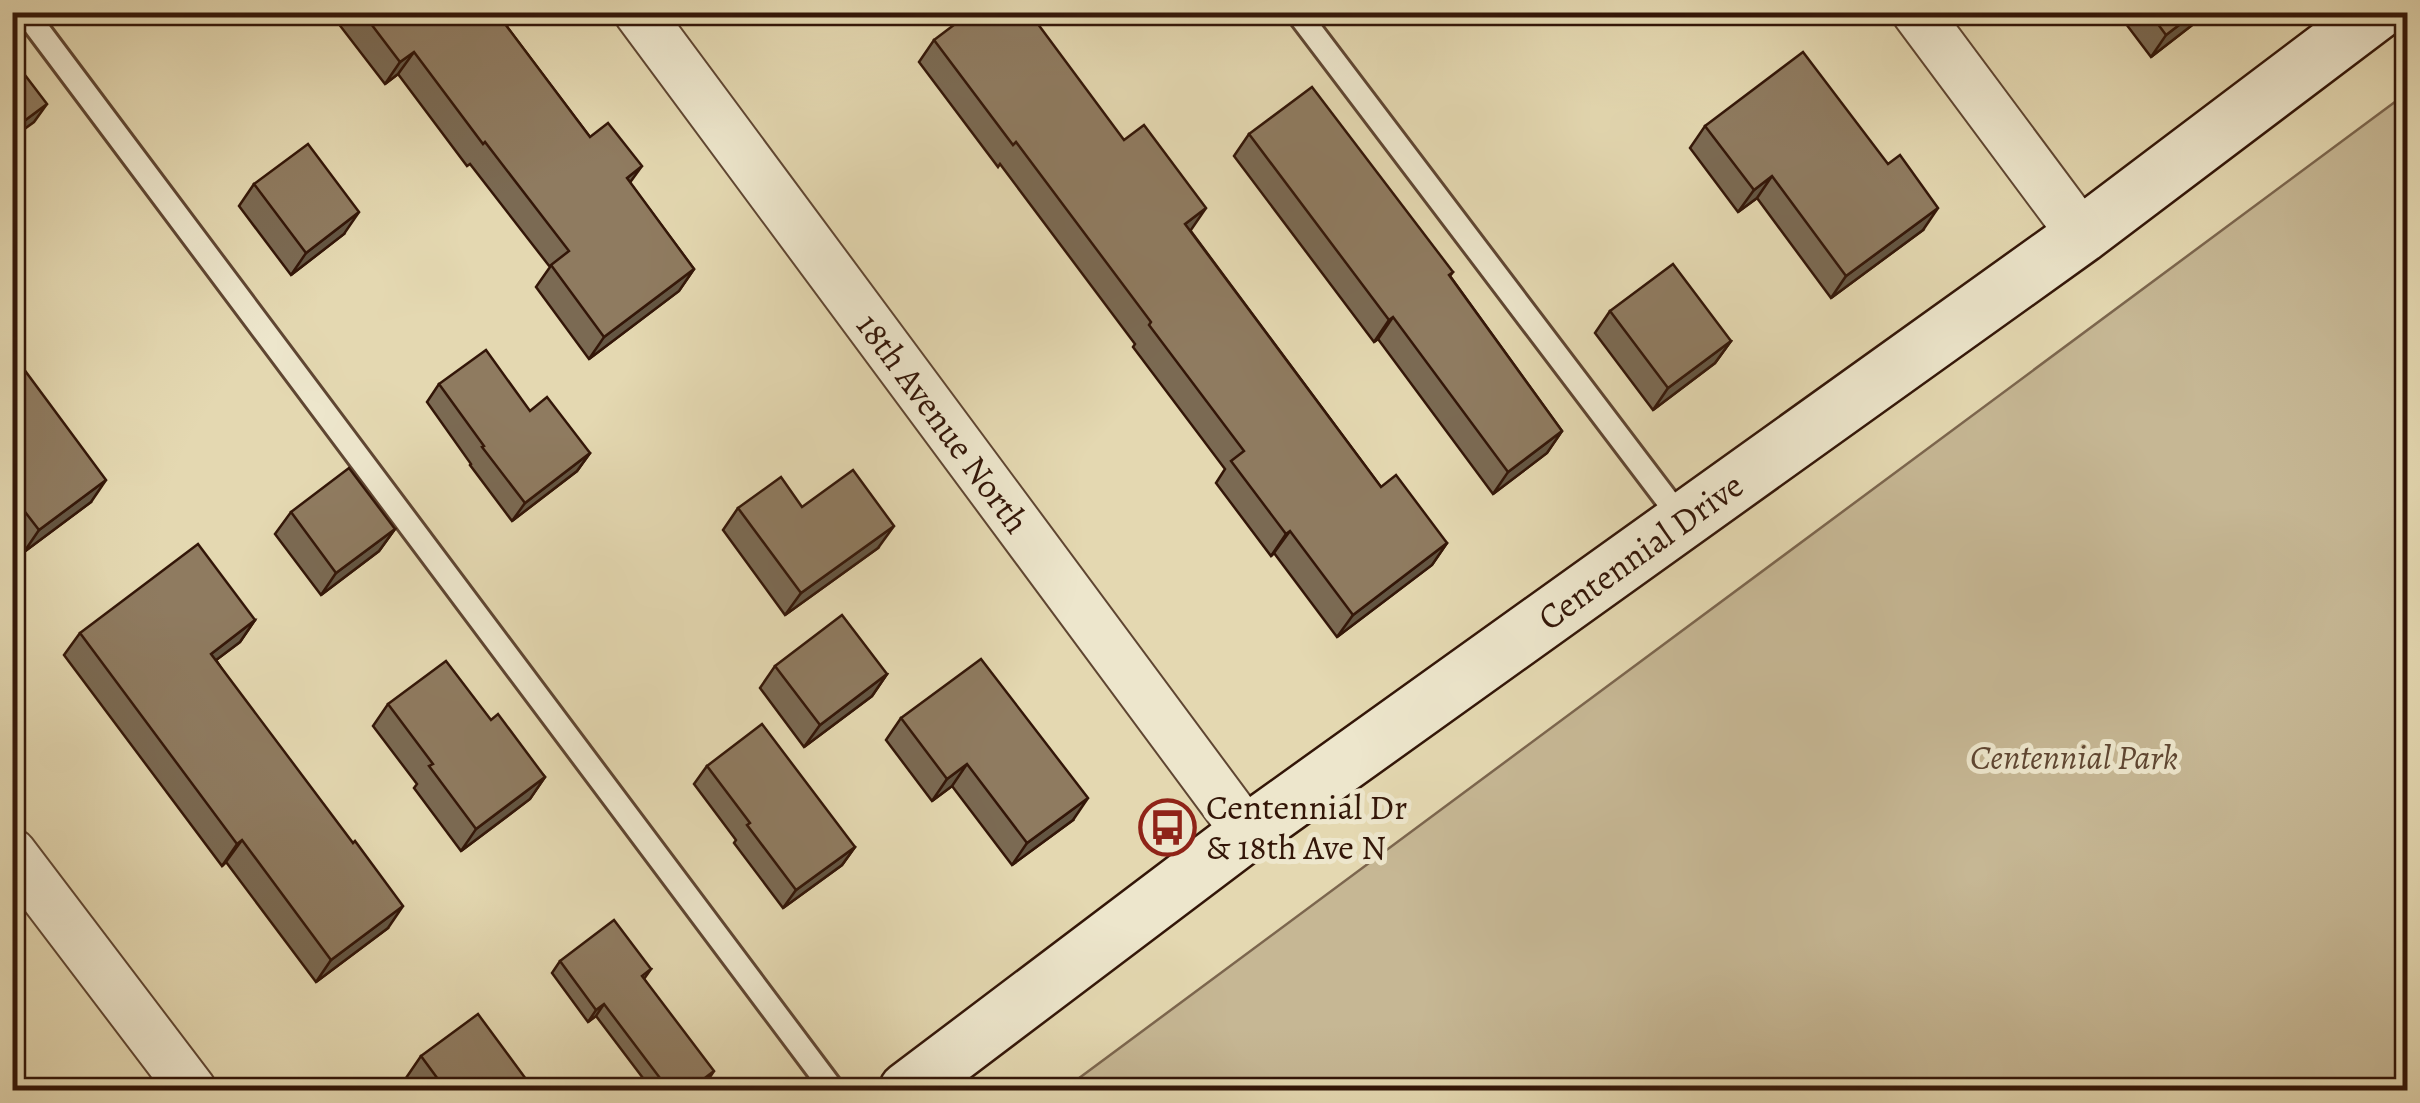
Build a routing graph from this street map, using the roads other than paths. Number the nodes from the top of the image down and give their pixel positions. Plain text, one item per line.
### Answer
1 (25, 12) edge
2 (638, 12) edge
3 (1297, 12) edge
4 (1916, 12) edge
5 (2377, 12) edge
6 (2082, 235) junction
7 (1683, 521) junction
8 (1247, 833) junction
9 (12, 854) edge
10 (192, 1090) edge
11 (833, 1090) edge
12 (907, 1090) edge

1 - 11 lane
2 - 8 street, 18th Avenue North
3 - 7 lane
4 - 6 street
5 - 6 street, Centennial Drive
6 - 7 street, Centennial Drive
7 - 8 street, Centennial Drive
8 - 12 street, Centennial Drive
9 - 10 street

